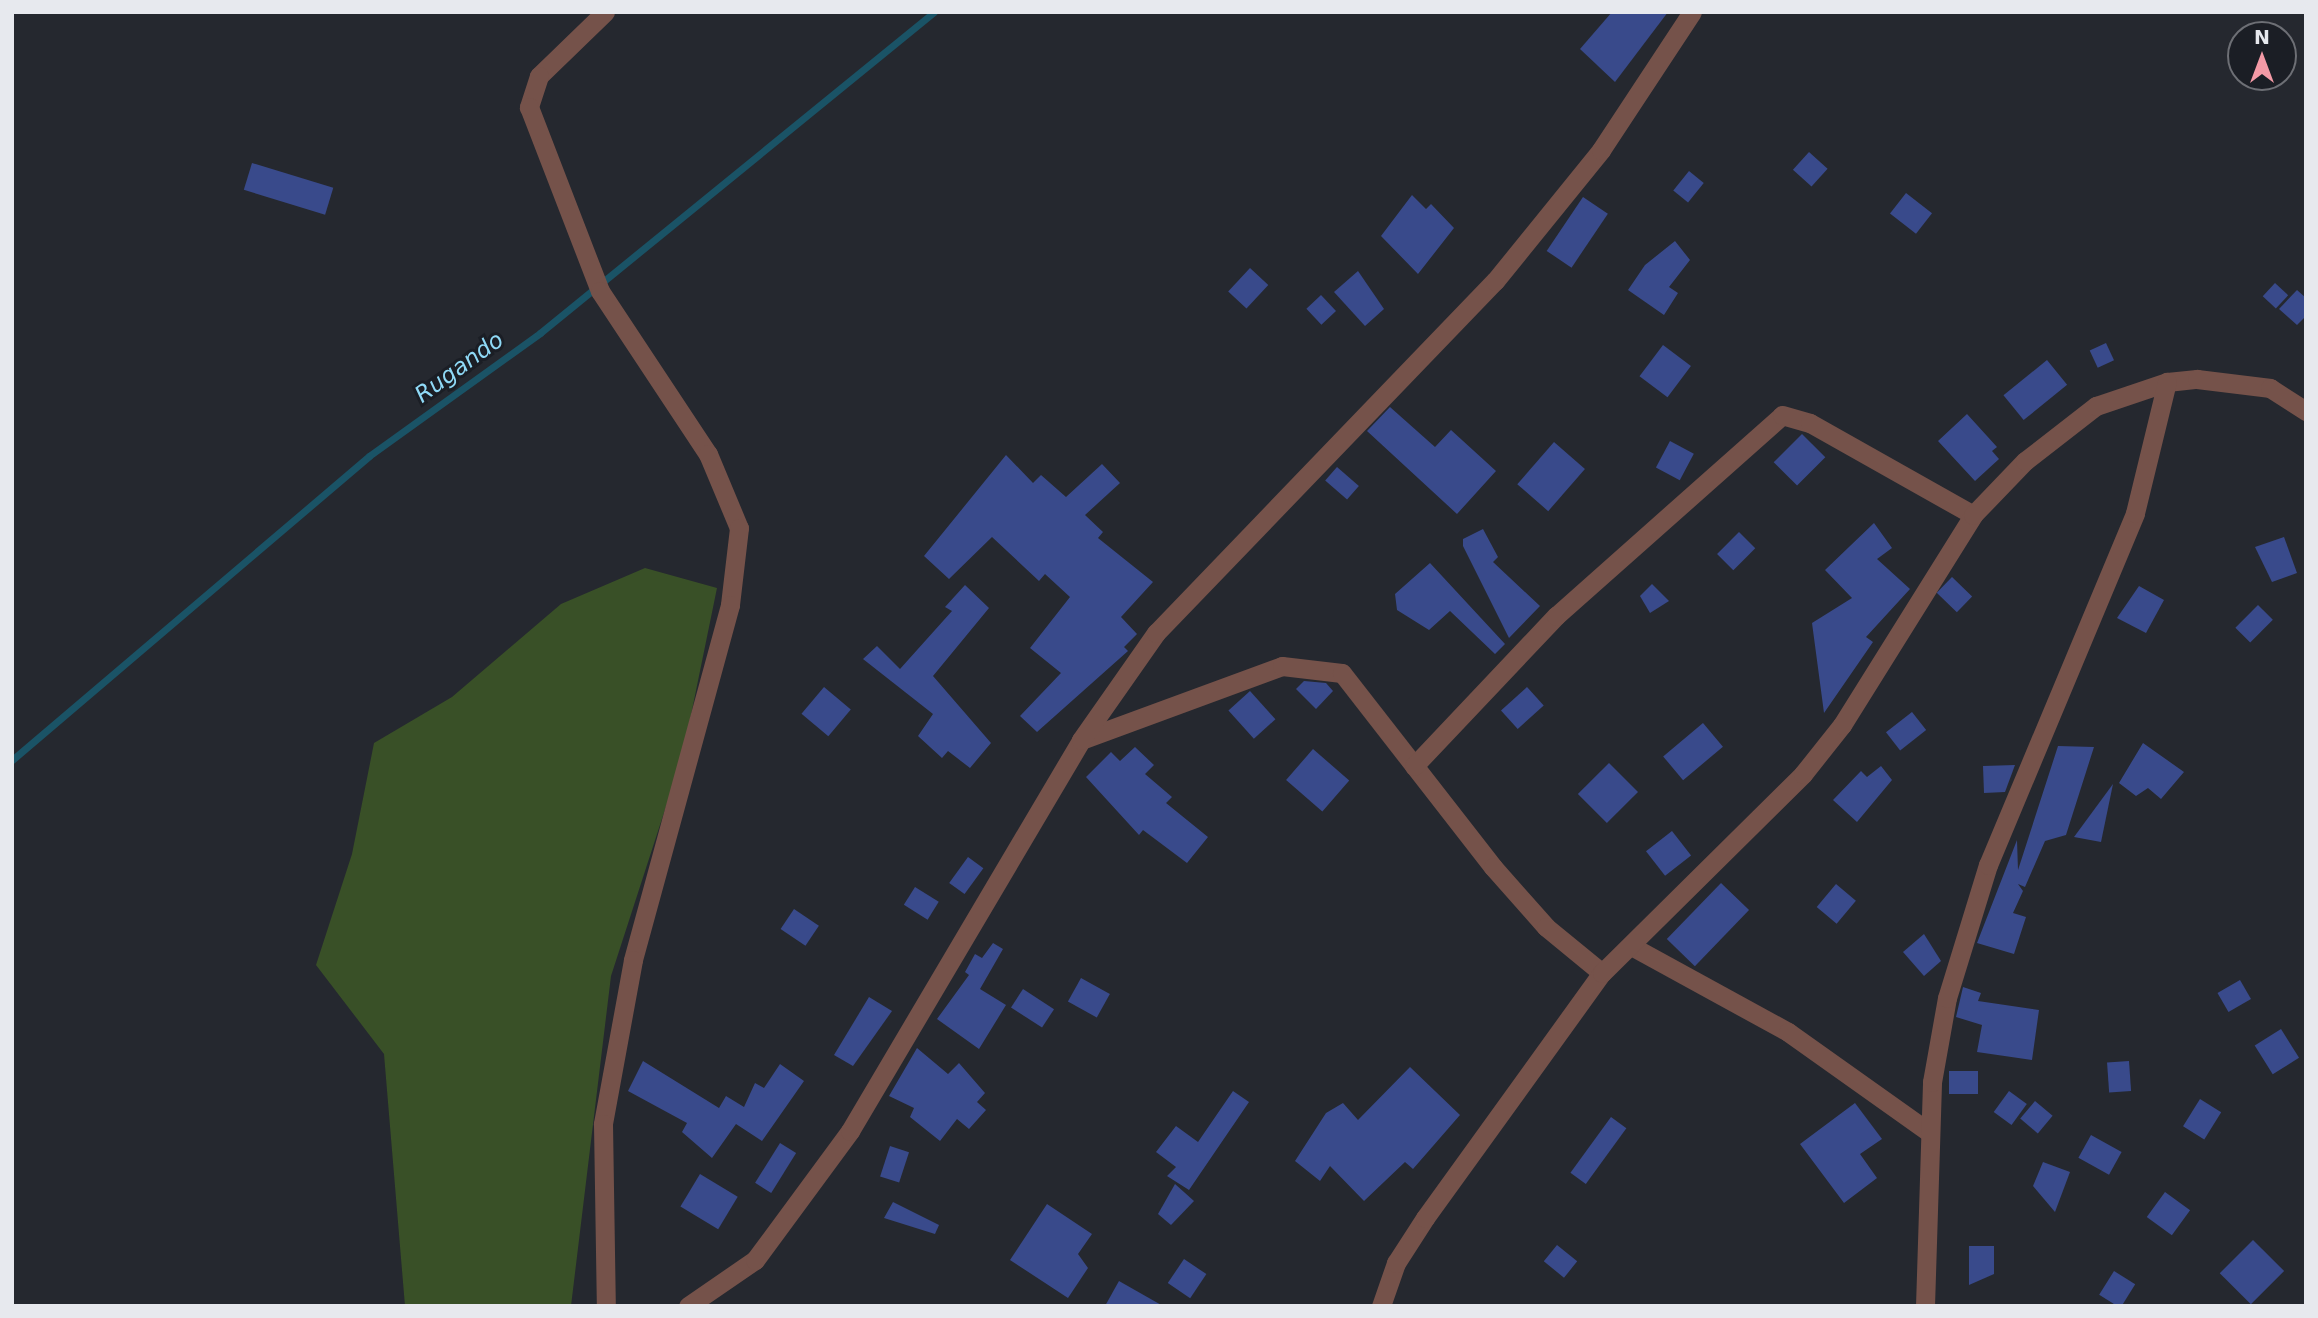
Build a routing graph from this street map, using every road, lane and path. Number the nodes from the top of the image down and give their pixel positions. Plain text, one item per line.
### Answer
1 (605, 12) edge
2 (1692, 12) edge
3 (2167, 382) junction
4 (2306, 411) edge
5 (1973, 515) junction
6 (1081, 740) junction
7 (1414, 766) junction
8 (1633, 947) junction
9 (1602, 973) junction
10 (1930, 1133) junction
11 (708, 1298) edge
12 (606, 1306) edge
13 (688, 1306) edge
14 (1381, 1306) edge
15 (1925, 1306) edge

1 - 12 street
2 - 6 street
3 - 4 street
3 - 5 street
3 - 10 street
5 - 7 street
5 - 8 street
6 - 7 street
6 - 11 street
7 - 9 street
8 - 9 street
8 - 10 street
9 - 14 street
10 - 15 street
11 - 13 street

